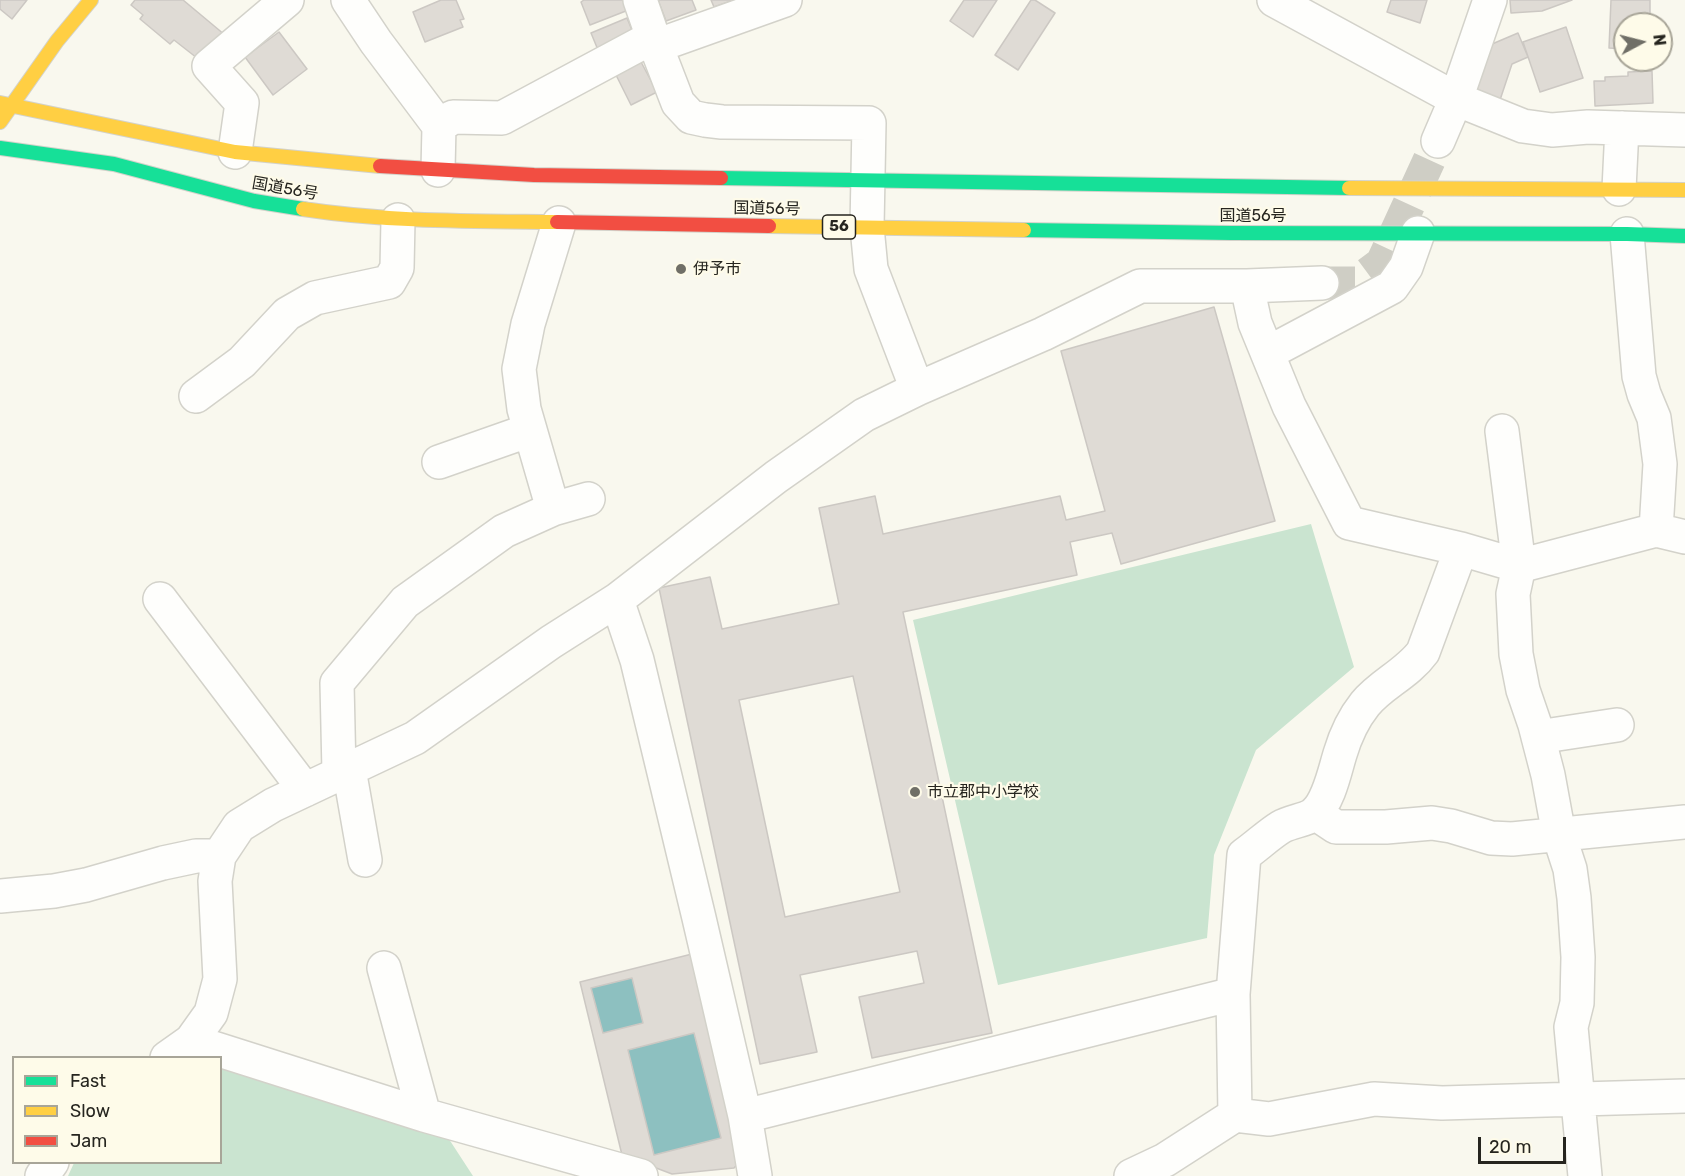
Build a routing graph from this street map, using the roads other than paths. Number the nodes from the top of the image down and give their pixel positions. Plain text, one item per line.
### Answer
1 (92, 0) edge
2 (287, 0) edge
3 (348, 0) edge
4 (640, 0) edge
5 (785, 0) edge
6 (1274, 0) edge
7 (1490, 0) edge
8 (654, 41) junction
9 (1456, 99) junction
10 (6, 104) edge
11 (0, 122) edge
12 (439, 126) junction
13 (1622, 128) junction
14 (1685, 130) edge
15 (1438, 141) tunnel mouth
16 (0, 148) edge
17 (235, 152) junction
18 (438, 170) junction
19 (868, 180) junction
20 (1618, 189) junction
21 (1685, 190) edge
22 (398, 220) junction
23 (560, 223) junction
24 (867, 227) junction
25 (1418, 233) junction
26 (1627, 234) junction
27 (1685, 237) edge
28 (1322, 283) tunnel mouth
29 (1247, 286) junction
30 (1268, 353) junction
31 (917, 389) junction
32 (196, 396) dead end
33 (530, 430) junction
34 (1502, 431) dead end
35 (439, 462) dead end
36 (588, 499) dead end
37 (553, 509) junction
38 (1670, 534) edge
39 (1461, 549) junction
40 (1519, 566) junction
41 (160, 599) dead end
42 (617, 600) junction
43 (1617, 725) dead end
44 (1538, 737) junction
45 (344, 771) junction
46 (305, 790) junction
47 (1315, 813) junction
48 (1685, 822) edge
49 (1559, 835) junction
50 (219, 856) junction
51 (365, 860) dead end
52 (0, 896) edge
53 (384, 968) dead end
54 (1233, 994) junction
55 (179, 1049) edge
56 (205, 1056) edge
57 (222, 1061) edge
58 (1685, 1096) edge
59 (1577, 1099) junction
60 (424, 1115) junction
61 (1235, 1115) junction
62 (745, 1116) junction
63 (641, 1176) edge
64 (755, 1176) edge
65 (1131, 1176) edge
66 (1586, 1176) edge

1 - 10 main road
2 - 17 street
3 - 12 street
4 - 8 street
5 - 8 street
6 - 9 street
7 - 9 street
8 - 12 street
8 - 19 street
9 - 13 street
9 - 15 street
10 - 11 main road
10 - 17 main road, 国道56号
12 - 18 street
13 - 14 street
13 - 20 street
16 - 22 main road, 国道56号 / 56
17 - 18 main road, 国道56号
18 - 19 main road, 国道56号
19 - 20 main road, 国道56号
19 - 24 street
20 - 21 main road, 国道56号
22 - 23 main road, 国道56号 / 56
22 - 32 street
23 - 24 main road, 国道56号 / 56
23 - 33 street
24 - 25 main road, 国道56号 / 56
24 - 31 street
25 - 26 main road, 国道56号 / 56
25 - 30 street
26 - 27 main road, 国道56号 / 56
26 - 38 street
28 - 29 street
29 - 30 street
29 - 31 street
30 - 39 street
31 - 42 street
33 - 35 street
33 - 37 street
34 - 40 street
36 - 37 street
37 - 45 street
38 - 40 street
39 - 40 street
39 - 47 street
40 - 44 street
41 - 46 street
42 - 45 street
42 - 62 street
43 - 44 street
44 - 49 street
45 - 46 street
45 - 51 street
46 - 50 street
47 - 49 street
47 - 54 street
48 - 49 street
49 - 59 street
50 - 52 street
50 - 55 street
53 - 60 street
54 - 61 street
54 - 62 street
55 - 56 street
57 - 60 street
58 - 59 street
59 - 61 street
59 - 66 street
60 - 63 street
61 - 65 street
62 - 64 street

